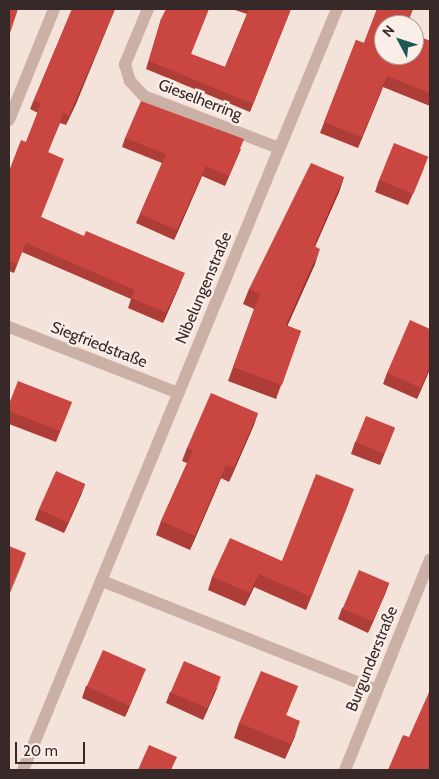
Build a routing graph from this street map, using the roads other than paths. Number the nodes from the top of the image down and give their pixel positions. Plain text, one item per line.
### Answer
1 (54, 9) edge
2 (148, 9) edge
3 (337, 9) edge
4 (9, 120) edge
5 (279, 148) junction
6 (9, 327) edge
7 (178, 392) junction
8 (430, 560) edge
9 (102, 581) junction
10 (377, 690) junction
11 (23, 770) edge
12 (345, 770) edge

1 - 4 street
2 - 5 street, Gieselherring
3 - 5 street, Nibelungenstraße
5 - 7 street, Nibelungenstraße
6 - 7 street, Siegfriedstraße
7 - 9 street, Nibelungenstraße
8 - 10 street, Burgunderstraße
9 - 10 street
9 - 11 street, Nibelungenstraße
10 - 12 street, Burgunderstraße

